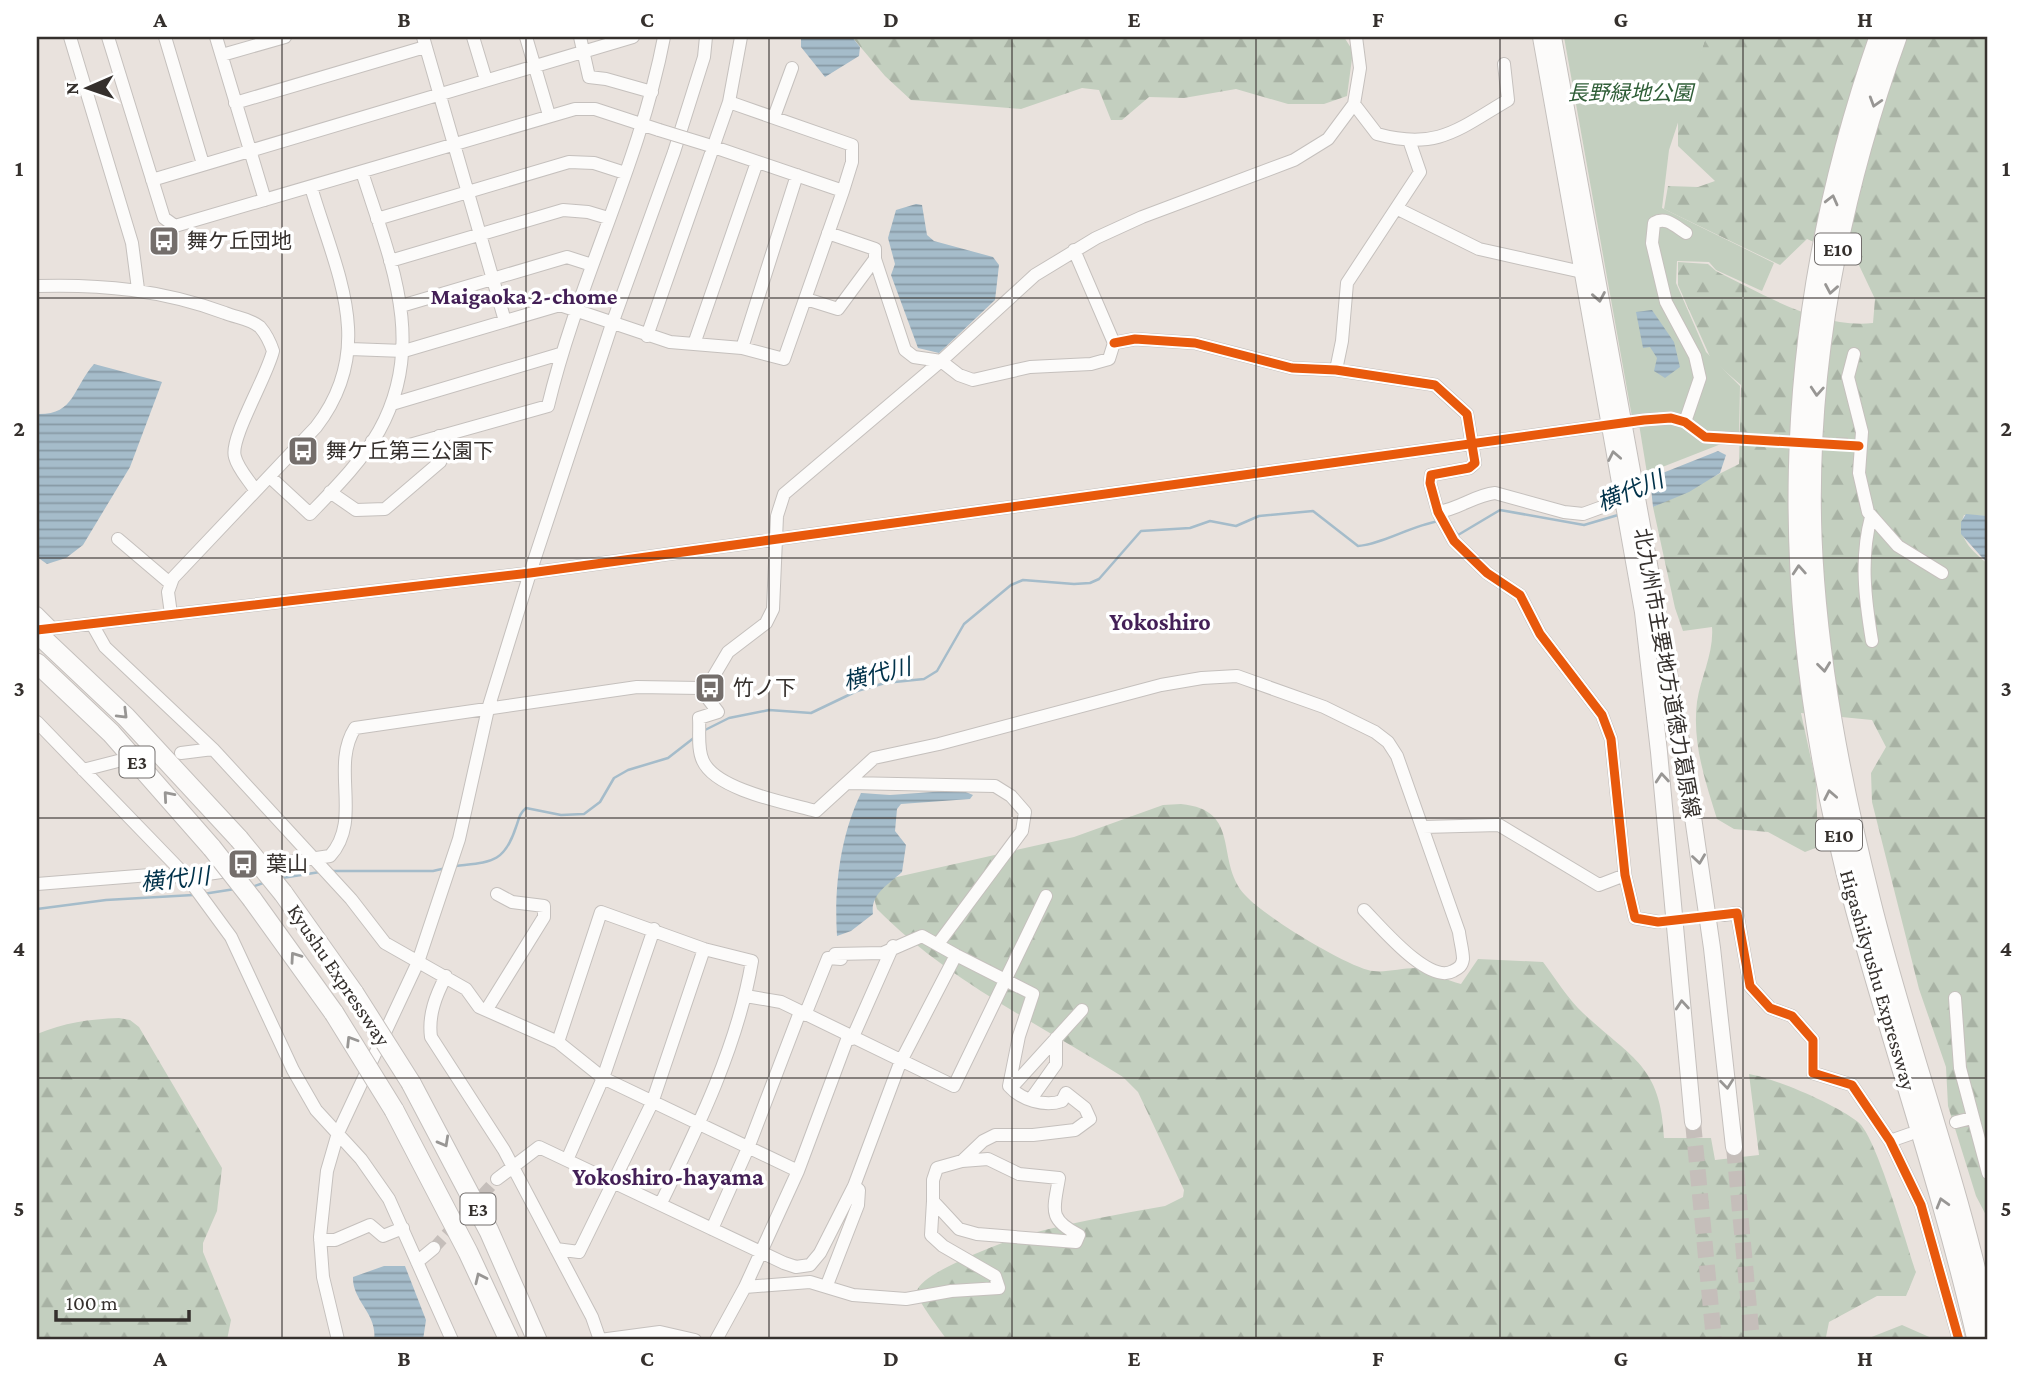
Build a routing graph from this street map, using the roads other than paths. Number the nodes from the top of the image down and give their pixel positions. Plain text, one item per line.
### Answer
1 (70, 37) edge
2 (108, 37) edge
3 (165, 37) edge
4 (216, 37) edge
5 (285, 37) edge
6 (473, 37) edge
7 (526, 37) edge
8 (580, 37) edge
9 (633, 37) edge
10 (664, 37) edge
11 (706, 37) edge
12 (741, 37) edge
13 (1356, 37) edge
14 (1541, 37) edge
15 (1553, 37) edge
16 (1879, 37) edge
17 (1897, 37) edge
18 (424, 42) edge
19 (584, 52) junction
20 (222, 55) junction
21 (1504, 64) dead end
22 (534, 66) junction
23 (792, 68) dead end
24 (486, 80) junction
25 (652, 92) junction
26 (439, 93) junction
27 (729, 102) junction
28 (235, 103) junction
29 (1354, 104) junction
30 (549, 115) junction
31 (774, 117) junction
32 (644, 123) junction
33 (1409, 140) junction
34 (455, 144) junction
35 (711, 147) junction
36 (249, 151) junction
37 (757, 162) junction
38 (203, 164) junction
39 (362, 172) junction
40 (625, 173) junction
41 (1846, 173) junction
42 (797, 175) junction
43 (152, 180) junction
44 (311, 187) junction
45 (843, 191) junction
46 (468, 192) junction
47 (265, 200) junction
48 (1398, 209) junction
49 (608, 218) junction
50 (377, 219) junction
51 (828, 233) junction
52 (1686, 233) dead end
53 (480, 235) junction
54 (1074, 250) junction
55 (875, 259) junction
56 (390, 261) junction
57 (592, 265) junction
58 (1582, 272) junction
59 (493, 279) junction
60 (37, 286) edge
61 (138, 289) junction
62 (806, 299) junction
63 (401, 306) junction
64 (577, 311) junction
65 (1818, 319) junction
66 (505, 321) junction
67 (612, 324) junction
68 (648, 336) junction
69 (1114, 343) junction
70 (694, 344) junction
71 (742, 348) junction
72 (350, 349) junction
73 (404, 351) junction
74 (560, 354) junction
75 (1854, 354) dead end
76 (942, 361) junction
77 (1335, 370) junction
78 (392, 404) junction
79 (1685, 422) junction
80 (1615, 425) junction
81 (439, 436) junction
82 (1746, 439) tunnel mouth
83 (372, 441) junction
84 (1470, 445) junction
85 (270, 477) junction
86 (255, 490) junction
87 (330, 492) junction
88 (1616, 502) dead end
89 (1438, 512) junction
90 (1871, 517) junction
91 (118, 539) dead end
92 (778, 540) junction
93 (530, 573) junction
94 (1942, 573) dead end
95 (171, 584) junction
96 (37, 613) edge
97 (171, 614) junction
98 (92, 624) junction
99 (42, 630) edge
100 (1872, 641) dead end
101 (37, 663) edge
102 (700, 688) junction
103 (488, 709) junction
104 (37, 722) edge
105 (213, 749) junction
106 (181, 753) dead end
107 (118, 761) dead end
108 (83, 770) junction
109 (848, 783) junction
110 (1423, 827) junction
111 (314, 861) junction
112 (1625, 875) junction
113 (187, 877) junction
114 (37, 884) edge
115 (497, 894) dead end
116 (1046, 896) dead end
117 (1364, 910) dead end
118 (1724, 915) dead end
119 (1658, 922) tunnel mouth
120 (654, 929) junction
121 (938, 944) junction
122 (893, 946) junction
123 (704, 949) junction
124 (956, 955) junction
125 (418, 962) junction
126 (446, 976) junction
127 (1004, 978) junction
128 (746, 996) junction
129 (1955, 998) dead end
130 (487, 1009) junction
131 (1082, 1010) dead end
132 (802, 1014) junction
133 (850, 1038) junction
134 (1056, 1038) junction
135 (558, 1042) junction
136 (900, 1063) junction
137 (603, 1078) junction
138 (1011, 1088) junction
139 (1031, 1099) junction
140 (652, 1103) junction
141 (1972, 1118) junction
142 (1693, 1122) tunnel mouth
143 (1956, 1122) dead end
144 (698, 1125) junction
145 (338, 1133) junction
146 (1910, 1134) dead end
147 (1890, 1141) junction
148 (1734, 1147) tunnel mouth
149 (748, 1148) junction
150 (568, 1160) junction
151 (962, 1161) junction
152 (512, 1166) junction
153 (798, 1171) junction
154 (1988, 1173) edge
155 (497, 1179) tunnel mouth
156 (614, 1182) junction
157 (854, 1186) junction
158 (933, 1201) junction
159 (660, 1203) junction
160 (403, 1228) junction
161 (712, 1229) junction
162 (320, 1240) junction
163 (435, 1248) tunnel mouth
164 (556, 1249) junction
165 (760, 1252) junction
166 (418, 1262) junction
167 (827, 1285) junction
168 (745, 1287) junction
169 (1988, 1323) edge
170 (338, 1340) edge
171 (452, 1340) edge
172 (509, 1340) edge
173 (537, 1340) edge
174 (600, 1340) edge
175 (695, 1340) edge
176 (716, 1340) edge
177 (1959, 1340) edge
178 (1977, 1340) edge

1 - 61 street
2 - 43 street
3 - 38 street
4 - 20 street
5 - 20 street
6 - 24 street
7 - 22 street
8 - 19 street
9 - 19 street
10 - 25 street
11 - 67 street
12 - 27 street
13 - 29 street
14 - 58 main road, 北九州市主要地方道徳力葛原線
15 -> 80 main road, 北九州市主要地方道徳力葛原線
16 - 41 highway, Higashikyushu Expressway / E10
17 -> 41 highway, Higashikyushu Expressway / E10
18 - 26 street
18 - 28 street
19 - 22 street
19 - 25 street
20 - 28 street
21 - 33 street
22 - 24 street
22 - 30 street
23 - 31 street
24 - 26 street
25 - 32 street
26 - 34 street
26 - 36 street
27 - 31 street
27 - 35 street
28 - 36 street
29 - 33 street
29 - 54 street
30 - 32 street
30 - 34 street
31 - 45 street
32 - 35 street, bridge
32 - 40 street
33 - 48 street
34 - 39 street
34 - 46 street
35 - 37 street
35 - 68 street
36 - 38 street
36 - 47 street
37 - 42 street
37 - 70 street
38 - 43 street
39 - 44 street
39 - 50 street
40 - 46 street
40 - 49 street
41 - 65 highway, Higashikyushu Expressway / E10
42 - 45 street
42 - 71 street
43 - 47 street
44 - 47 street
44 - 72 street
45 - 51 street
46 - 50 street
46 - 53 street
48 - 58 street
48 - 77 street
49 - 53 street
49 - 57 street
50 - 56 street
51 - 55 street
51 - 62 street
52 - 79 street
53 - 56 street
53 - 59 street
54 - 69 street
54 - 76 street
55 - 62 street
55 - 76 street
56 - 63 street
57 - 59 street
57 - 64 street
58 - 80 main road, 北九州市主要地方道徳力葛原線
59 - 63 street
59 - 66 street
60 - 61 street
61 - 86 street
62 - 71 street
63 - 73 street
64 - 66 street
64 - 67 street
64 - 74 street
65 -> 169 highway, Higashikyushu Expressway / E10
178 -> 65 highway, Higashikyushu Expressway / E10
66 - 73 street
67 - 68 street
67 - 93 street
68 - 70 street
69 - 76 street
69 - 77 street
70 - 71 street
72 - 73 street
72 - 85 street
73 - 78 street
74 - 78 street
74 - 81 street
75 - 90 street
76 - 92 street
77 - 84 street
78 - 83 street
79 - 80 street
79 - 82 street
80 - 84 street
142 -> 80 main road, 北九州市主要地方道徳力葛原線
80 -> 148 main road, 北九州市主要地方道徳力葛原線
81 - 83 street
81 - 87 street
83 - 87 street
84 - 89 street
84 - 92 street
85 - 86 street
85 - 87 street
86 - 95 street
88 - 89 street
89 - 112 street
90 - 94 street
90 - 100 street
91 - 95 street
92 - 93 street
92 - 102 street
93 - 97 street
93 - 103 street
95 - 97 street
96 - 99 street
97 - 98 street
98 - 99 street
98 - 105 street
99 -> 173 highway, Kyushu Expressway / E3, bridge
172 -> 101 highway, Kyushu Expressway / E3, bridge
102 - 103 street
102 - 109 street
103 - 111 street
103 - 125 street
104 - 108 street
105 - 106 street
105 - 111 street
107 - 108 street
108 - 113 street
109 - 110 street
109 - 121 street
110 - 112 street
110 - 117 street
111 - 113 street
111 - 125 street
112 - 119 street
113 - 114 street
113 - 145 street
115 - 130 street
116 - 127 street
118 - 147 street
120 - 123 street
120 - 135 street
120 - 137 street
121 - 122 street
121 - 124 street
122 - 132 street
122 - 133 street
123 - 128 street
123 - 140 street
124 - 127 street
124 - 136 street
125 - 126 street
125 - 145 street
126 - 130 street
126 - 152 street
127 - 136 street
127 - 138 street
128 - 132 street
128 - 144 street
129 - 141 street
130 - 135 street
131 - 134 street
132 - 133 street
132 - 149 street
133 - 136 street
133 - 153 street
134 - 138 street
134 - 139 street
135 - 137 street
136 - 157 street
137 - 140 street
137 - 150 street
138 - 139 street
139 - 151 street
140 - 144 street
140 - 156 street
141 - 143 street
141 - 154 street
144 - 149 street
144 - 159 street
145 - 160 street
145 - 162 street
146 - 147 street
147 - 177 street
149 - 153 street
149 - 161 street
150 - 152 street
150 - 156 street
151 - 158 street
151 - 158 street
152 - 155 street
152 - 164 street
153 - 165 street
156 - 159 street
156 - 164 street
157 - 165 street
157 - 167 street
158 - 167 street
159 - 161 street
160 - 162 street
160 - 166 street
161 - 165 street
162 - 170 street
163 - 166 street
164 - 174 street
165 - 168 street
166 - 171 street
167 - 168 street
168 - 176 street
174 - 175 street

